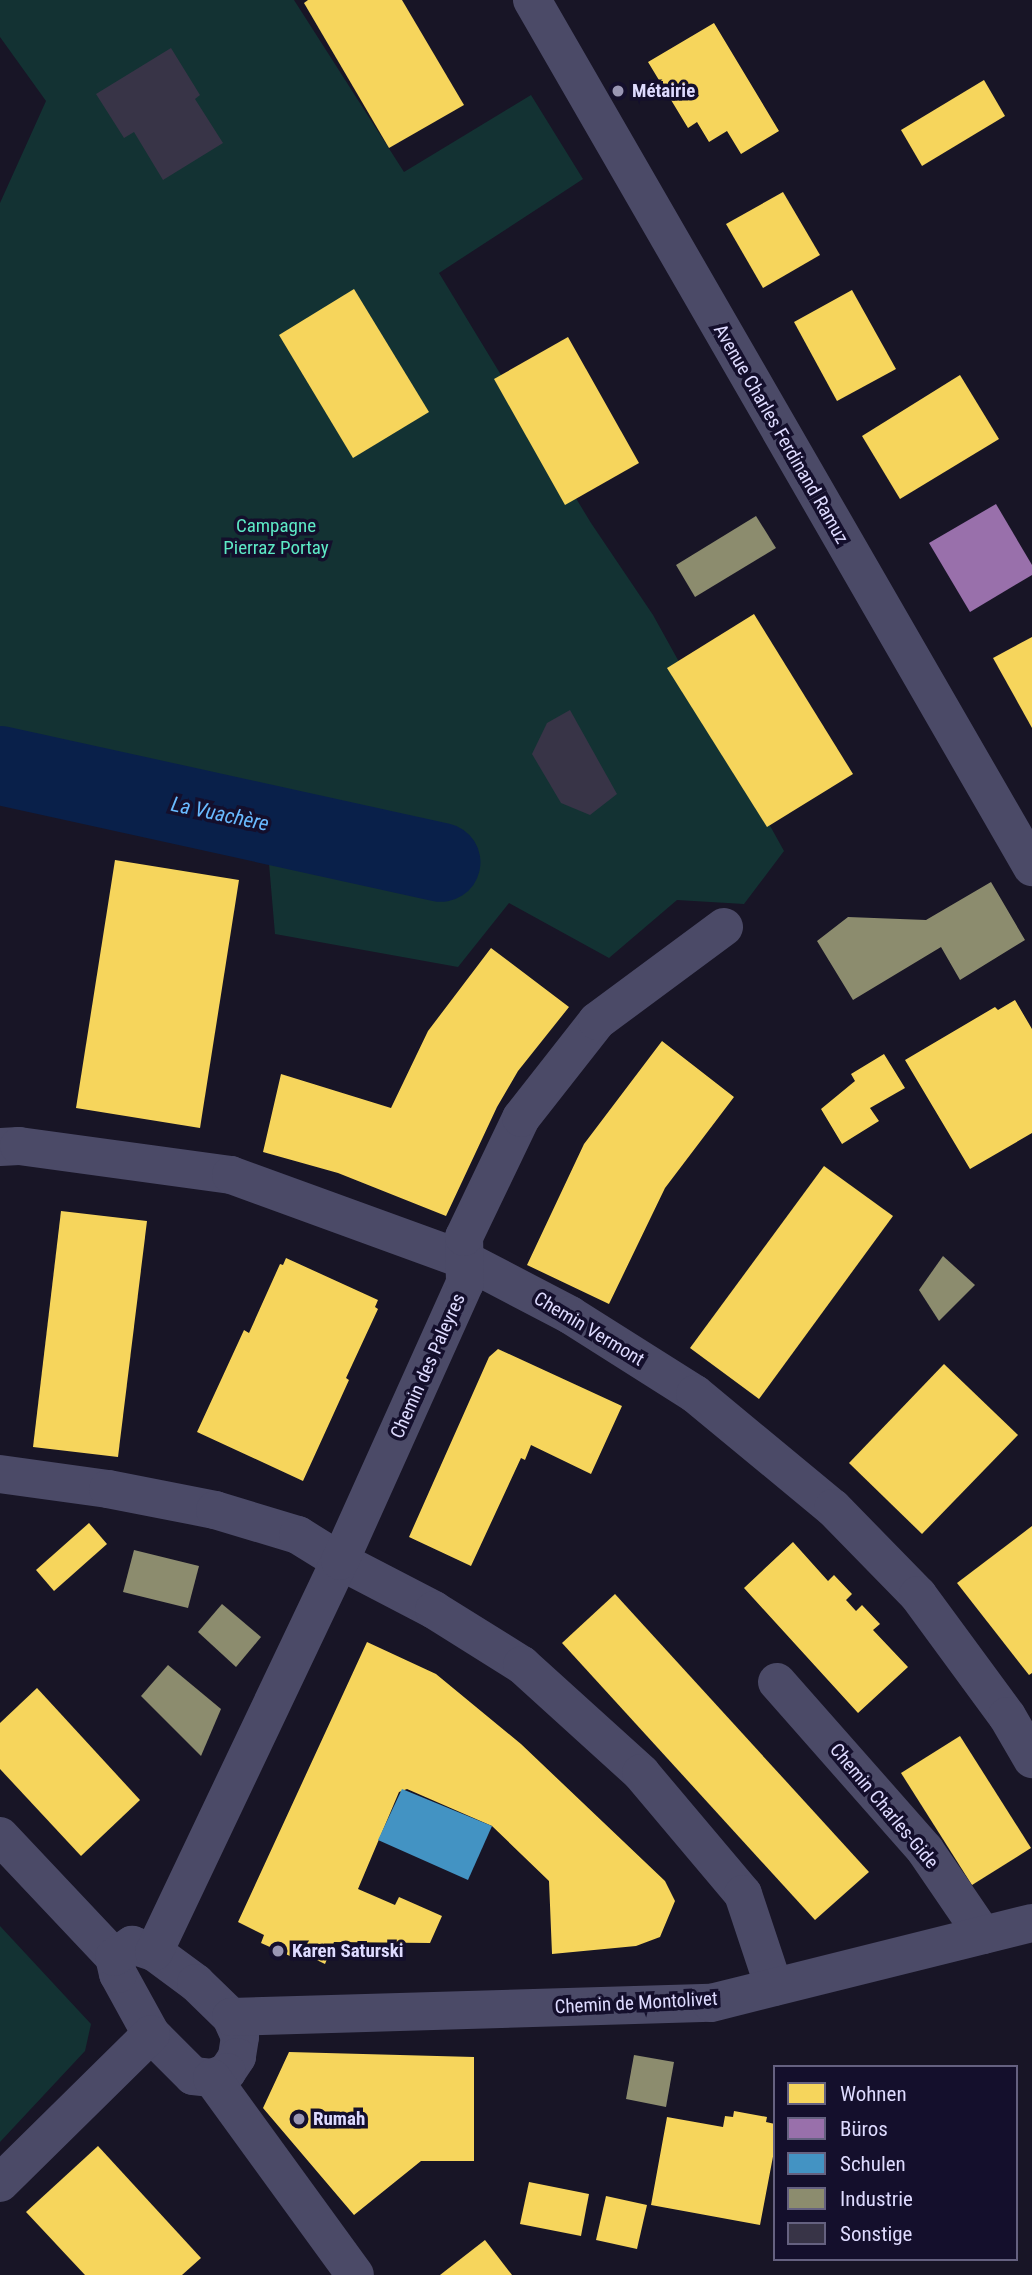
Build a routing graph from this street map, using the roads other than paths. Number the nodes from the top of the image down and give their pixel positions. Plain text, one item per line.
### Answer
1 (532, 0) edge
2 (1032, 867) edge
3 (724, 927) dead end
4 (0, 1147) edge
5 (465, 1260) junction
6 (0, 1474) edge
7 (340, 1561) junction
8 (777, 1682) dead end
9 (1032, 1759) edge
10 (0, 1836) edge
11 (1032, 1923) edge
12 (983, 1935) junction
13 (155, 1952) junction
14 (114, 1957) junction
15 (775, 1987) junction
16 (231, 2017) junction
17 (152, 2034) junction
18 (212, 2078) junction
19 (0, 2183) edge
20 (355, 2275) edge

1 - 2 street, Avenue Charles Ferdinand Ramuz
3 - 5 street, Chemin des Paleyres
4 - 5 street, Chemin Vermont
5 - 7 street, Chemin des Paleyres
5 - 9 street, Chemin Vermont
6 - 7 street
7 - 13 street, Chemin des Paleyres
7 - 15 street
8 - 12 street, Chemin Charles-Gide
10 - 14 street
11 - 12 street, Chemin de Montolivet
12 - 15 street, Chemin de Montolivet
13 - 14 street
13 - 16 street
14 - 17 street
15 - 16 street, Chemin de Montolivet
16 - 18 street
17 - 18 street
17 - 19 street
18 - 20 street

